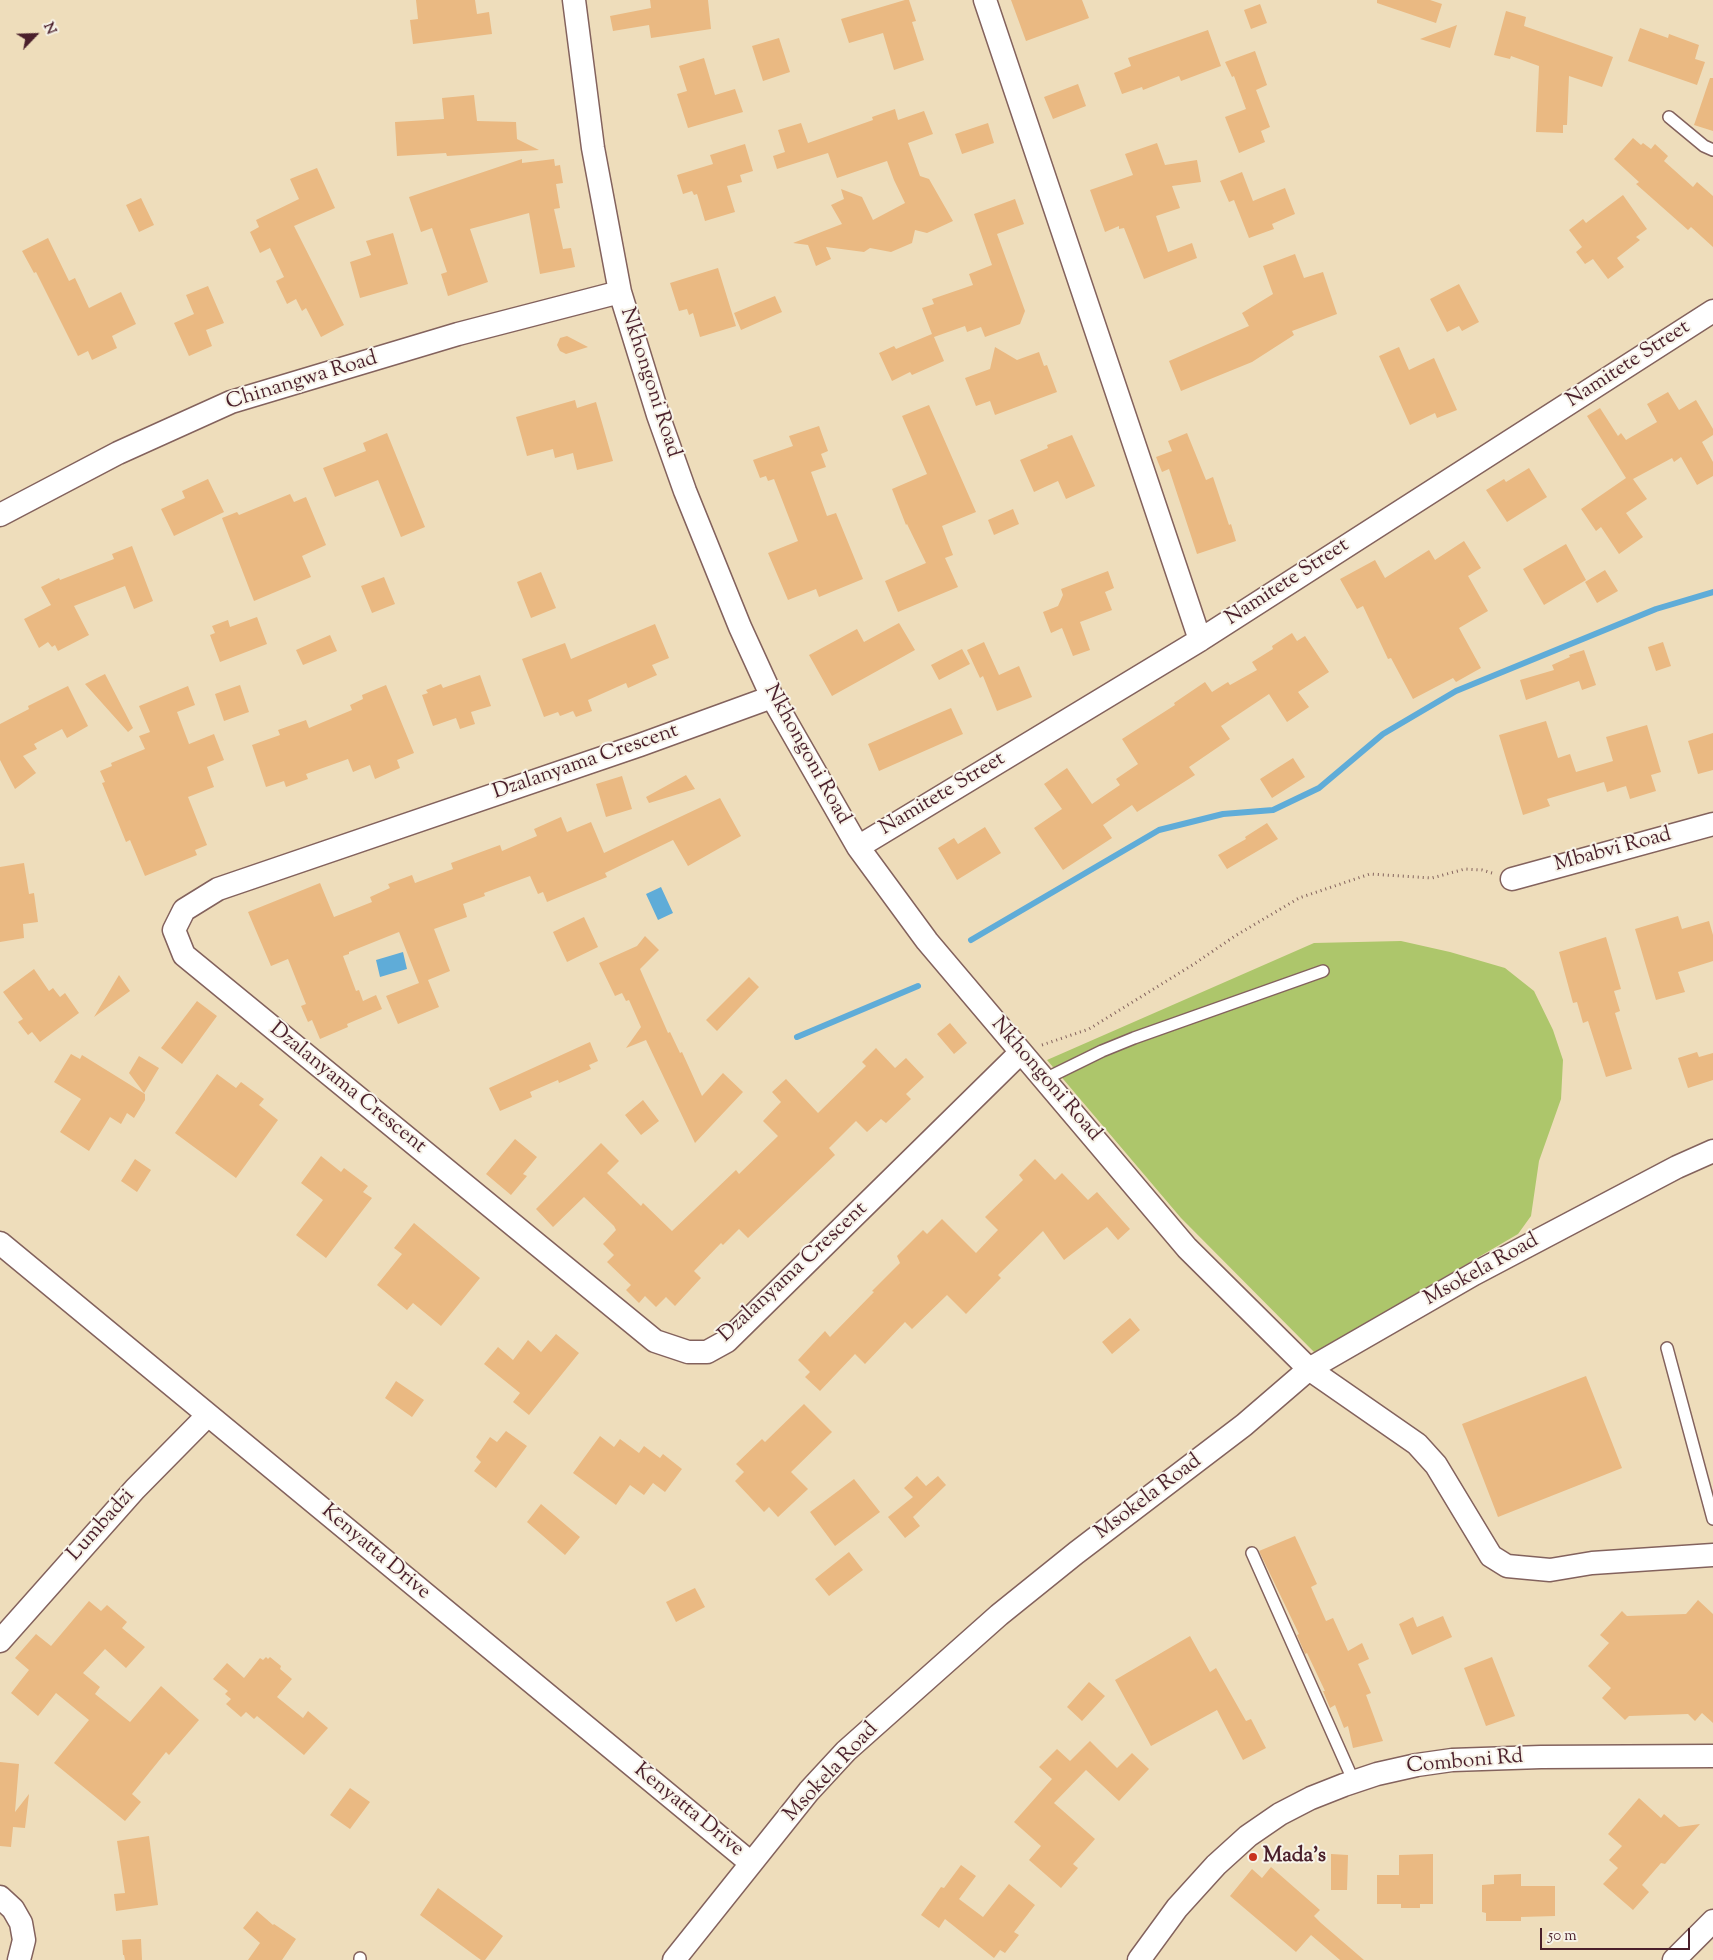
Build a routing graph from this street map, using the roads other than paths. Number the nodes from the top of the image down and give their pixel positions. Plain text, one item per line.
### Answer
1 (574, 0) edge
2 (985, 0) edge
3 (1669, 117) dead end
4 (1713, 150) edge
5 (620, 292) junction
6 (1713, 311) edge
7 (0, 515) edge
8 (1200, 640) junction
9 (772, 697) junction
10 (1713, 824) edge
11 (858, 847) junction
12 (1512, 879) road end
13 (1323, 971) dead end
14 (1021, 1052) junction
15 (1045, 1079) junction
16 (1713, 1152) edge
17 (0, 1243) edge
18 (1667, 1348) dead end
19 (1309, 1369) junction
20 (208, 1415) junction
21 (1713, 1519) edge
22 (1252, 1553) dead end
23 (1713, 1555) edge
24 (0, 1641) edge
25 (1713, 1756) edge
26 (1354, 1782) junction
27 (751, 1863) junction
28 (0, 1897) edge
29 (1713, 1921) edge
30 (19, 1960) edge
31 (674, 1960) edge
32 (1139, 1960) edge
33 (1674, 1960) edge

1 - 5 street, Nkhongoni Road
2 - 8 street
3 - 4 lane
5 - 7 street, Chinangwa Road
5 - 9 street, Nkhongoni Road
6 - 8 street, Namitete Street
8 - 11 street, Namitete Street
9 - 11 street, Nkhongoni Road
9 - 14 street, Dzalanyama Crescent
10 - 12 street, Mbabvi Road
11 - 14 street, Nkhongoni Road
13 - 15 lane
14 - 15 street, Nkhongoni Road
15 - 19 street, Nkhongoni Road
16 - 19 street, Msokela Road
17 - 20 street, Kenyatta Drive
18 - 21 lane
19 - 23 street, Nkhongoni Road
19 - 27 street, Msokela Road
20 - 24 street, Lumbadzi
20 - 27 street, Kenyatta Drive
22 - 26 lane
25 - 26 street, Comboni Rd
26 - 32 street, Comboni Rd
27 - 31 street, Msokela Road
28 - 30 street
29 - 33 street

